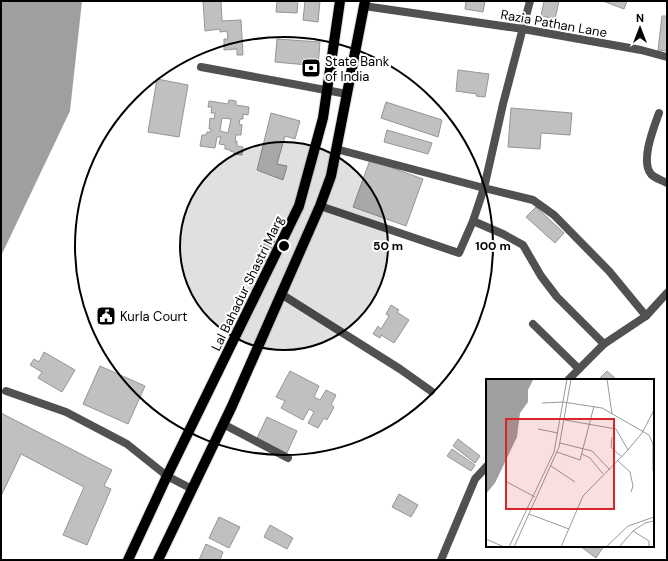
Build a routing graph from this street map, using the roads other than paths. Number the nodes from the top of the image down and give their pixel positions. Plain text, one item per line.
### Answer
1 (340, 1) edge
2 (530, 1) edge
3 (364, 3) edge
4 (523, 29) junction
5 (667, 58) edge
6 (201, 67) dead end
7 (327, 92) junction
8 (347, 94) junction
9 (659, 113) dead end
10 (336, 149) junction
11 (667, 183) edge
12 (484, 188) junction
13 (320, 206) junction
14 (473, 221) junction
15 (667, 293) edge
16 (281, 294) junction
17 (646, 316) junction
18 (533, 324) dead end
19 (604, 344) junction
20 (579, 369) junction
21 (569, 379) edge
22 (6, 391) dead end
23 (431, 391) dead end
24 (223, 424) junction
25 (288, 458) dead end
26 (486, 467) edge
27 (167, 476) junction
28 (192, 488) junction
29 (128, 560) edge
30 (158, 560) edge
31 (441, 560) edge

1 - 7 main road, Lal Bahadur Shastri Marg
2 - 4 street
3 - 4 street, Razia Pathan Lane
3 - 8 main road
4 - 5 street, Razia Pathan Lane
4 - 12 street
6 - 7 street
7 - 8 street
7 - 27 main road, Lal Bahadur Shastri Marg
8 - 10 main road
9 - 11 street
10 - 12 street
10 - 13 main road
12 - 14 street
12 - 17 street
13 - 14 street
13 - 16 main road
14 - 19 street
15 - 17 street
16 - 23 street
16 - 24 main road
17 - 19 street
18 - 20 street
19 - 20 street
20 - 21 street
22 - 27 street
24 - 25 street
24 - 28 main road
26 - 31 street
27 - 28 street
27 - 29 main road, Lal Bahadur Shastri Marg
28 - 30 main road

